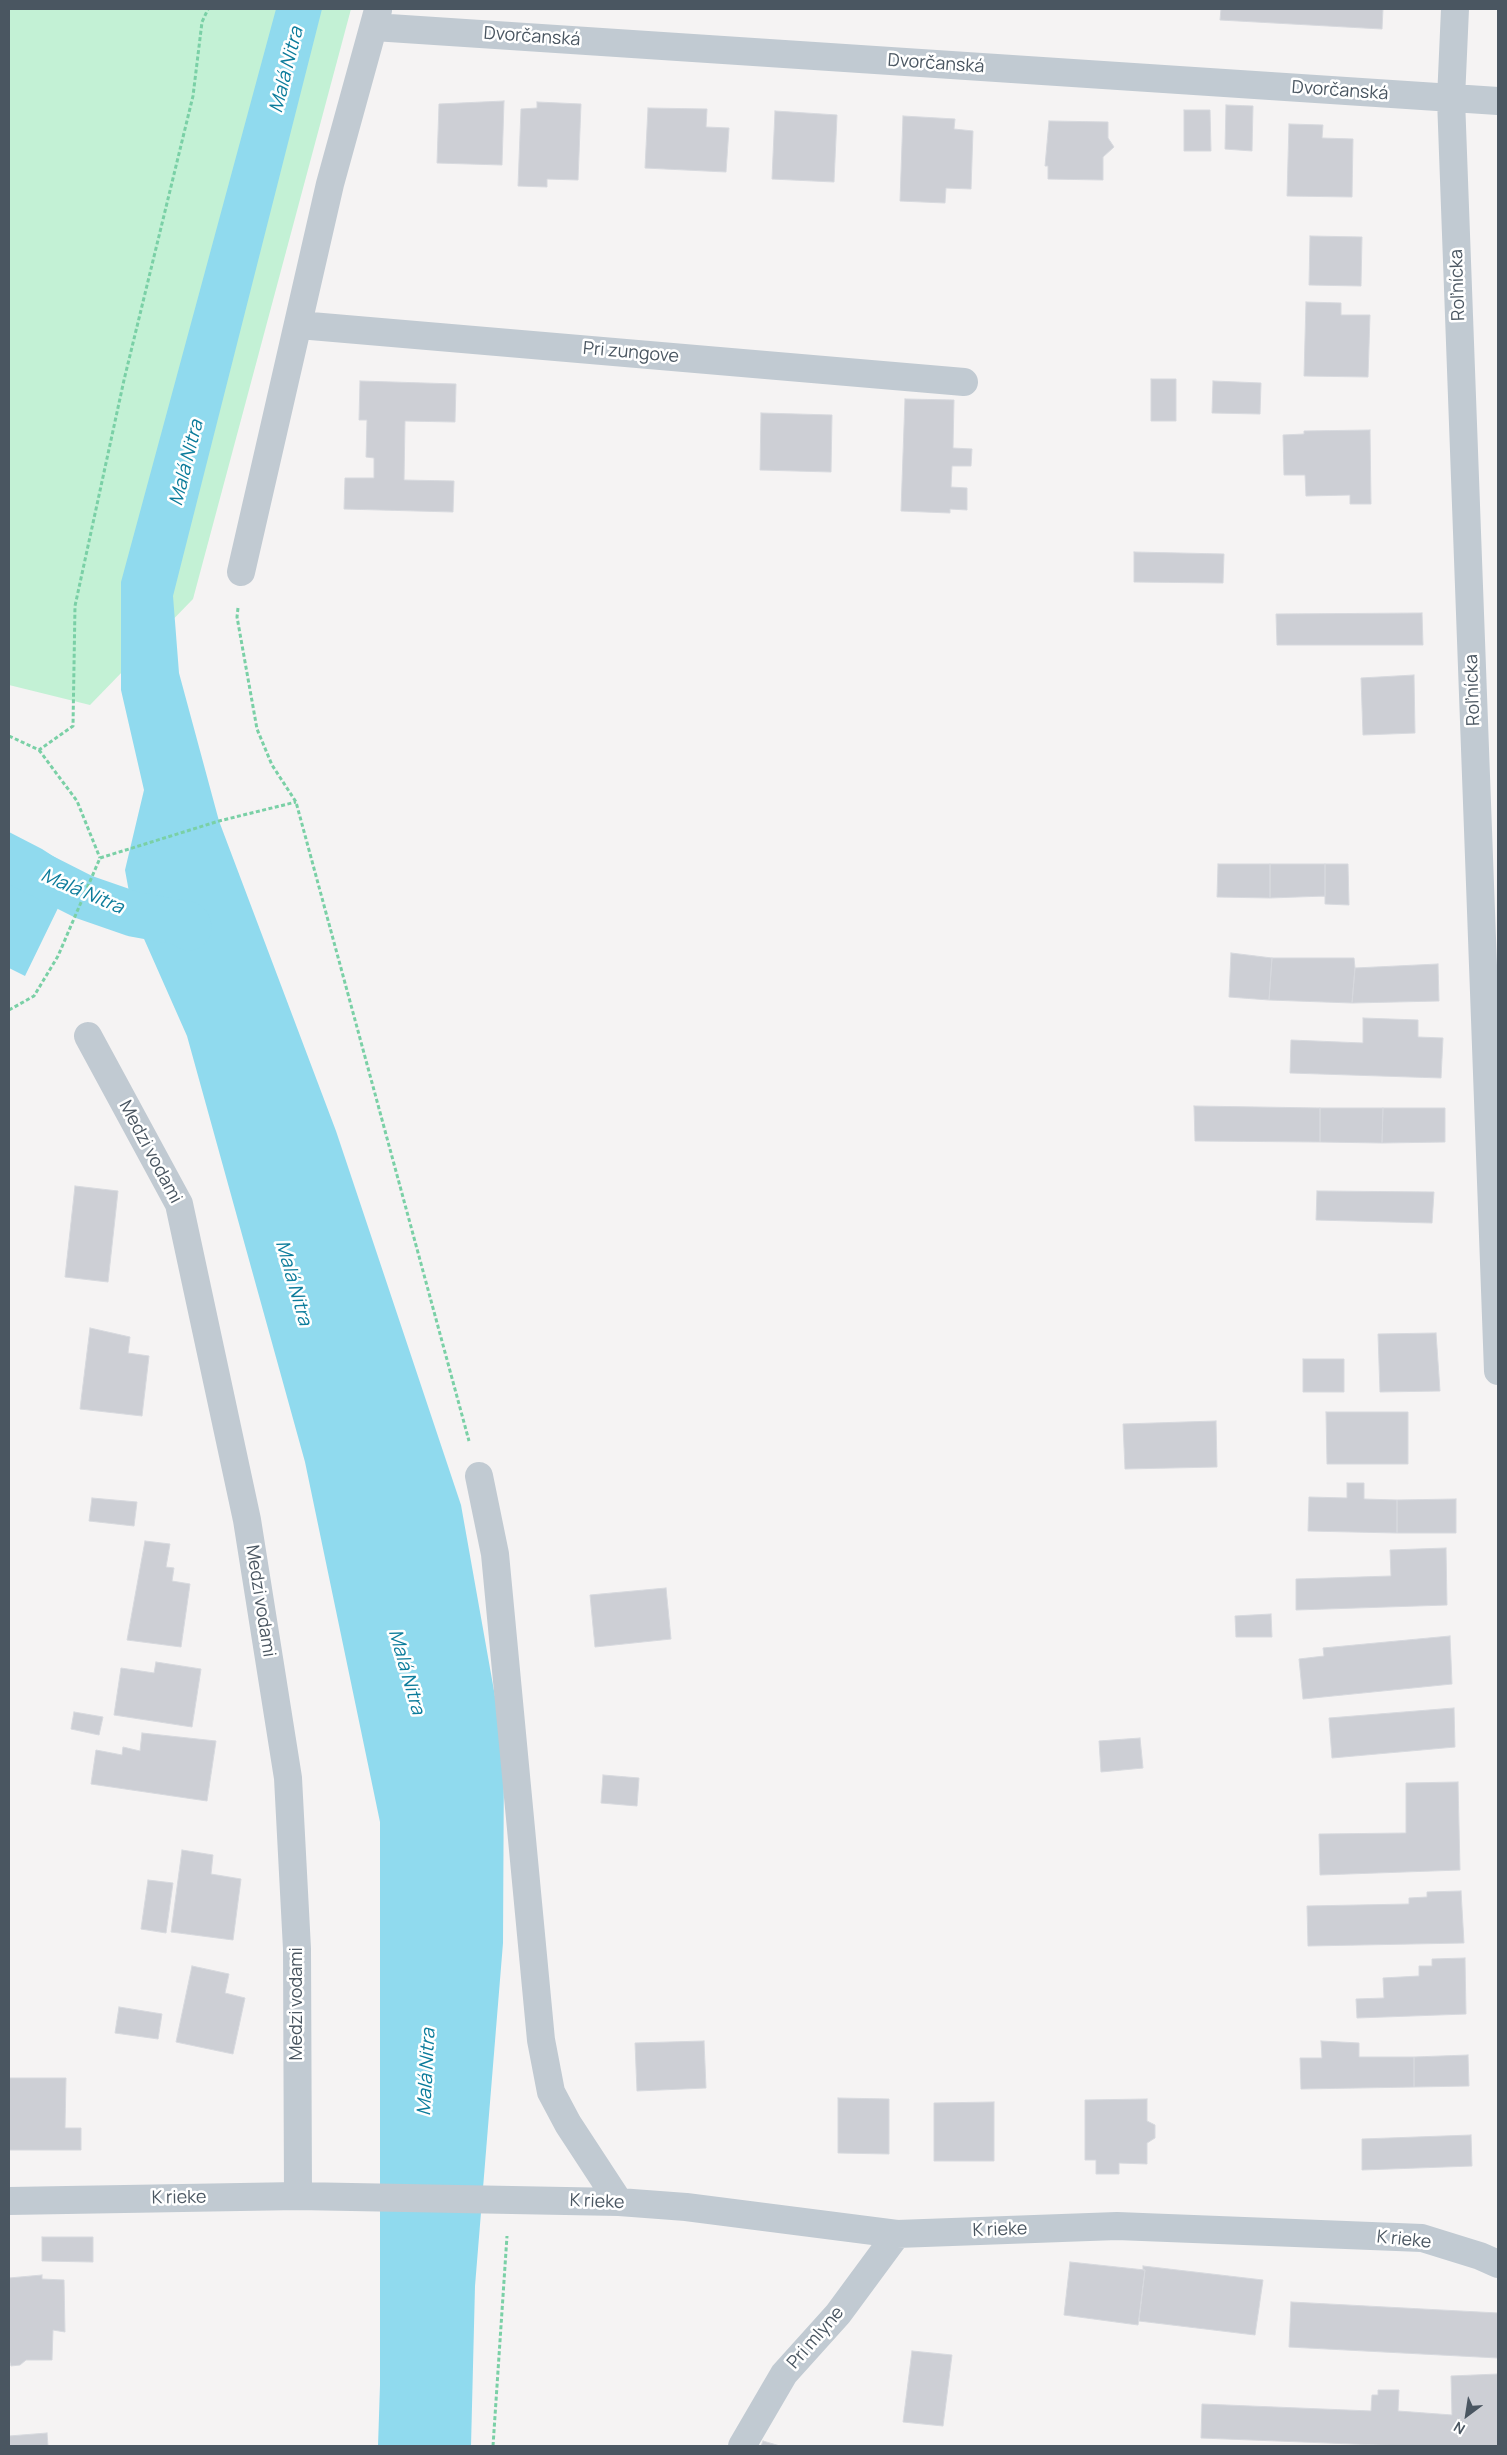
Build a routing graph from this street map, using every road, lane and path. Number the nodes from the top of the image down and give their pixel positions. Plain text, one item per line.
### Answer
1 (208, 9) edge
2 (1455, 9) edge
3 (376, 18) edge
4 (1451, 98) junction
5 (1498, 101) edge
6 (299, 325) junction
7 (964, 382) dead end
8 (241, 572) joint
9 (9, 736) edge
10 (39, 750) junction
11 (296, 802) junction
12 (100, 858) junction
13 (9, 1010) edge
14 (88, 1036) dead end
15 (1498, 1372) edge
16 (479, 1476) joint
17 (298, 2196) junction
18 (504, 2200) junction
19 (9, 2202) edge
20 (619, 2202) junction
21 (897, 2234) junction
22 (1498, 2264) edge
23 (493, 2446) edge
24 (742, 2446) edge

1 - 10 path
2 - 4 street, Roľnícka
3 - 4 street, Dvorčanská
3 - 6 street
4 - 5 street, Dvorčanská
4 - 15 street, Roľnícka
6 - 7 street, Pri zungove
6 - 8 street
8 - 11 path
9 - 10 path
10 - 12 path
11 - 12 path
11 - 16 path
12 - 13 path
14 - 17 street, Medzi vodami
16 - 20 street
17 - 18 street, K rieke
17 - 19 street, K rieke
18 - 20 street, K rieke
18 - 23 path
20 - 21 street, K rieke
21 - 22 street, K rieke
21 - 24 street, Pri mlyne

